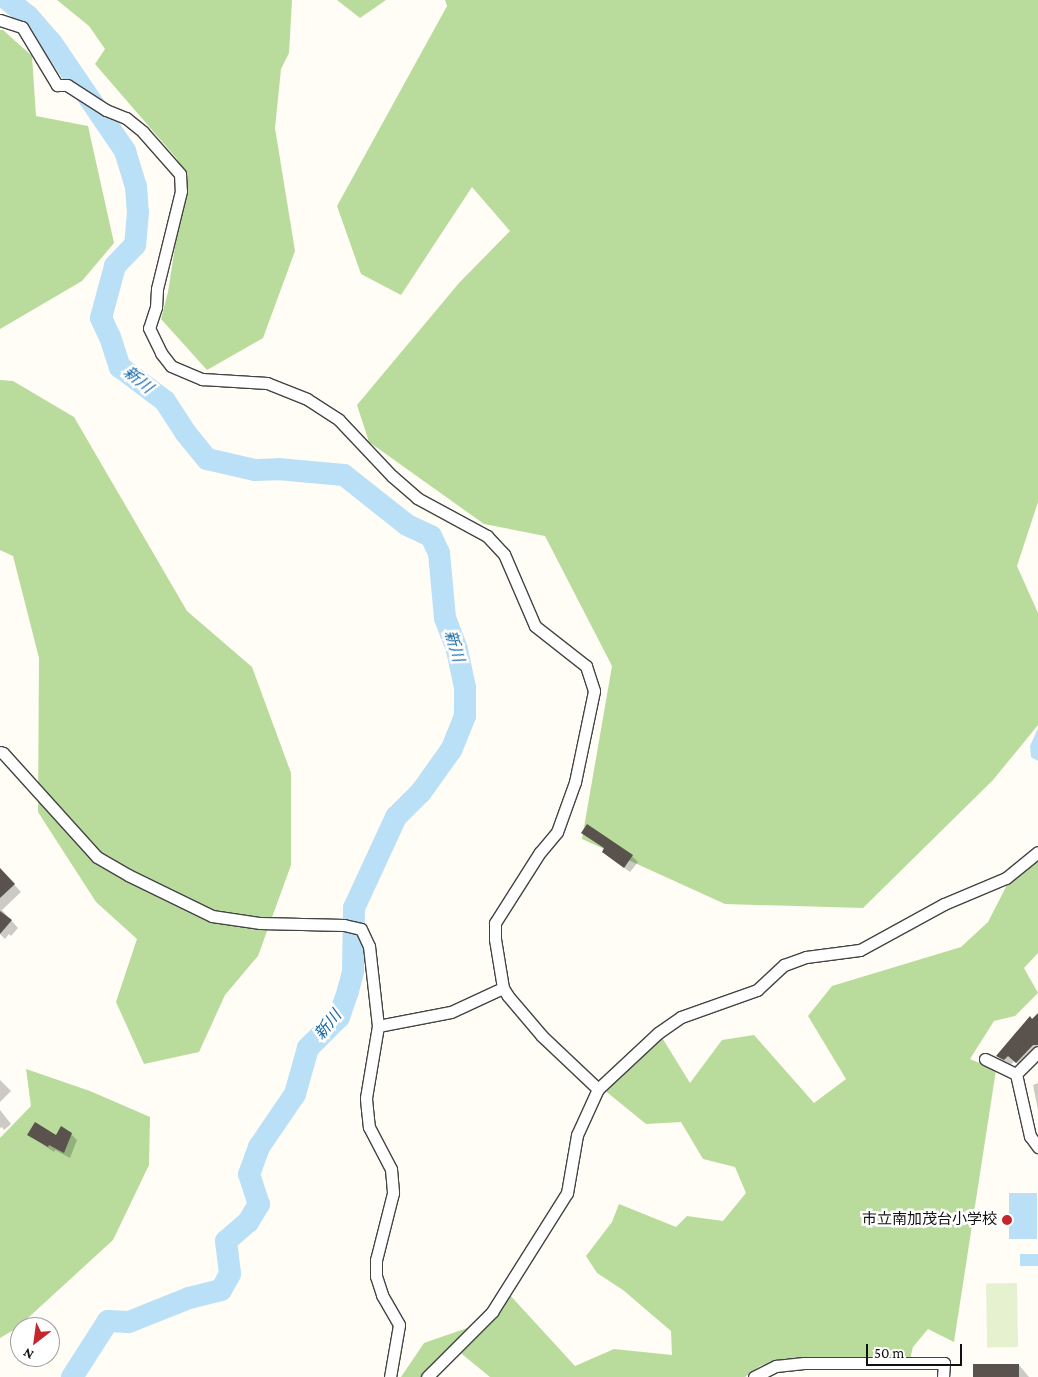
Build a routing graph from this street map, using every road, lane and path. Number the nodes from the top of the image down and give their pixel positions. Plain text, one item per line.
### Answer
1 (0, 20) edge
2 (0, 752) edge
3 (1038, 852) edge
4 (503, 988) junction
5 (378, 1026) junction
6 (1038, 1052) edge
7 (985, 1059) dead end
8 (1016, 1074) junction
9 (598, 1089) junction
10 (1038, 1147) edge
11 (390, 1377) edge
12 (427, 1377) edge
13 (754, 1377) edge
14 (943, 1377) edge

1 - 4 street
2 - 5 street
3 - 9 street
4 - 5 street
4 - 9 street
5 - 11 street
6 - 8 street
7 - 8 street
8 - 10 street
9 - 12 street
13 - 14 street

